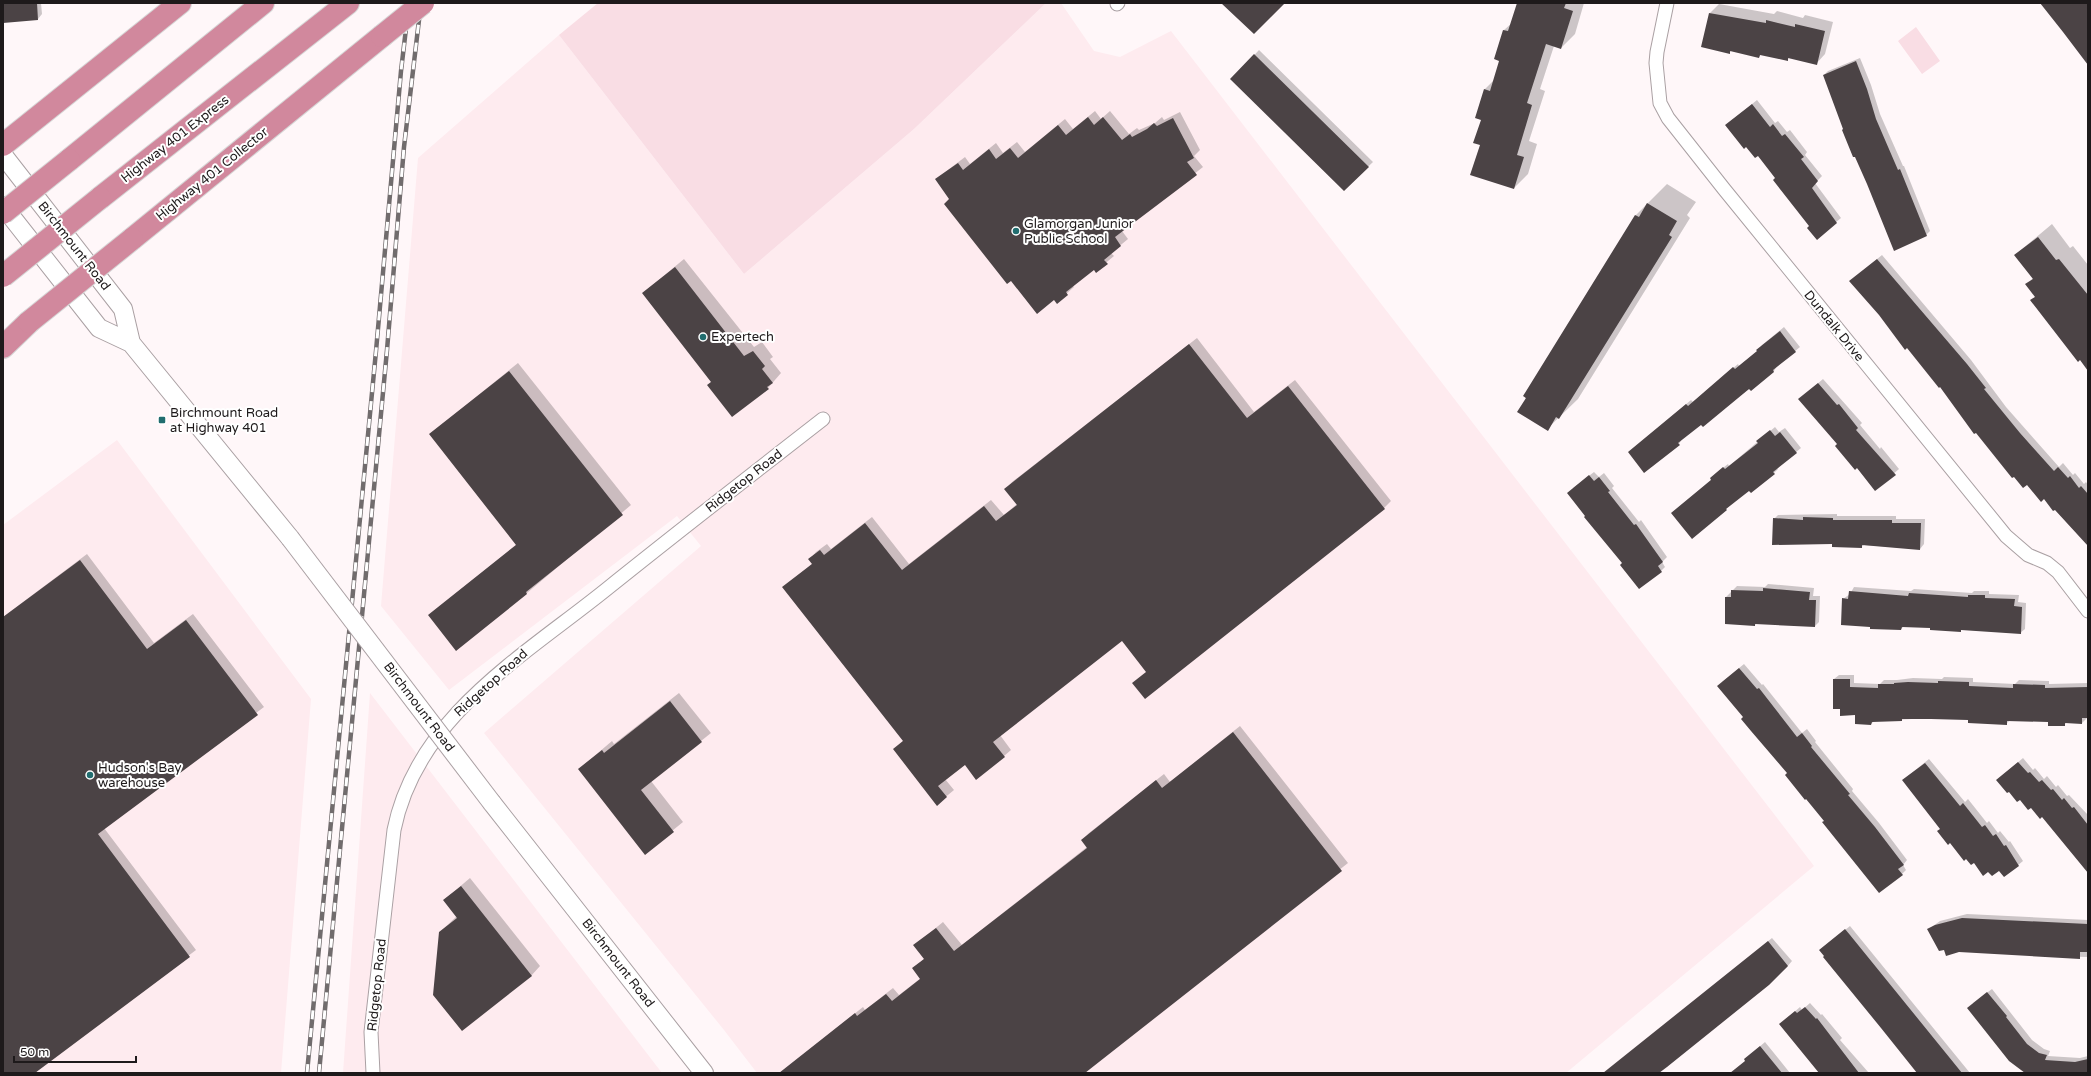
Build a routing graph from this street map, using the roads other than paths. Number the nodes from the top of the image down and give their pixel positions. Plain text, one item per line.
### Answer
1 (180, 3) edge
2 (263, 3) edge
3 (348, 3) edge
4 (423, 3) edge
5 (1667, 3) edge
6 (3, 145) edge
7 (3, 155) edge
8 (3, 206) edge
9 (3, 213) edge
10 (3, 276) edge
11 (131, 343) junction
12 (3, 347) edge
13 (823, 419) dead end
14 (2088, 611) edge
15 (373, 1073) edge
16 (704, 1073) edge

1 - 6 highway
2 - 9 highway, bridge
3 - 10 highway, Highway 401 Express, bridge
4 - 12 highway, Highway 401 Collector, bridge
5 - 14 street, Dundalk Drive
7 - 11 main road, Birchmount Road
8 - 11 main road, Birchmount Road
11 - 16 main road, Birchmount Road, bridge
13 - 15 street, Ridgetop Road

